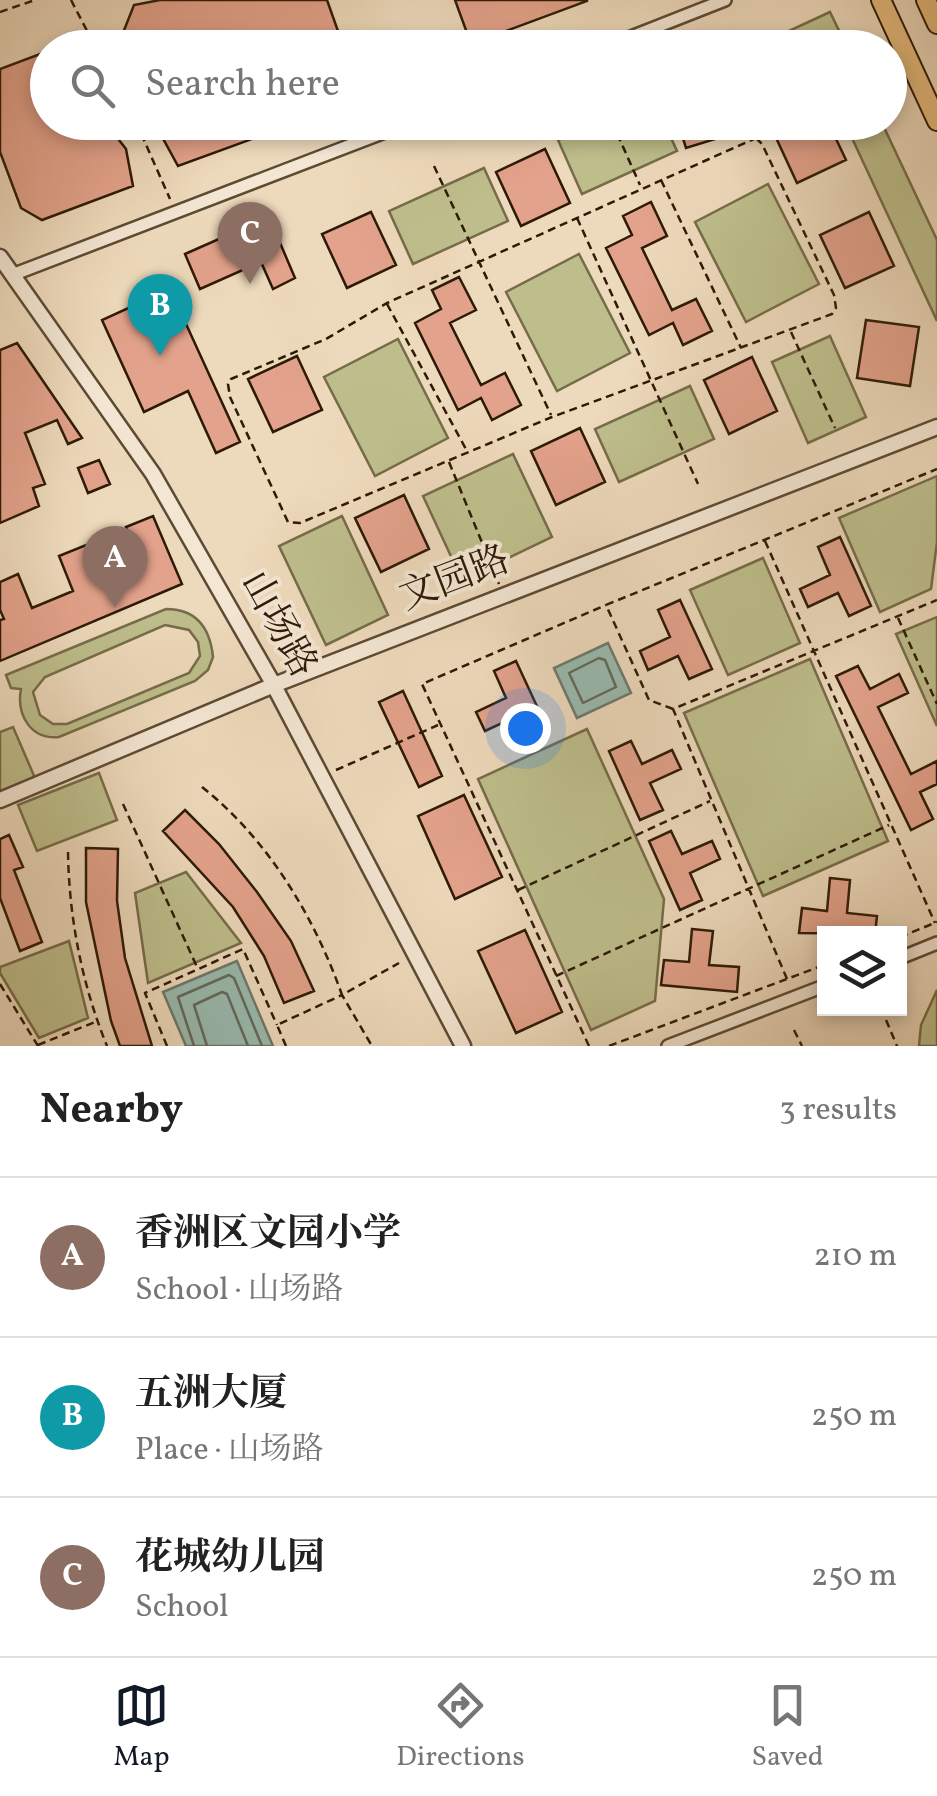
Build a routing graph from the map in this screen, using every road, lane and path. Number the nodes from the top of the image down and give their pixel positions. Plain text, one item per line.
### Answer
1 (35, 0) edge
2 (71, 0) edge
3 (725, 0) edge
4 (881, 0) edge
5 (926, 0) edge
6 (0, 12) edge
7 (937, 24) edge
8 (87, 30) edge
9 (649, 30) edge
10 (895, 30) edge
11 (907, 57) edge
12 (937, 122) edge
13 (145, 140) edge
14 (364, 140) edge
15 (620, 140) edge
16 (748, 140) edge
17 (760, 140) edge
18 (434, 166) dead end
19 (660, 179) junction
20 (641, 188) junction
21 (175, 212) junction
22 (577, 216) junction
23 (0, 257) edge
24 (477, 262) junction
25 (12, 275) junction
26 (386, 303) junction
27 (790, 330) junction
28 (741, 348) junction
29 (653, 380) junction
30 (552, 417) junction
31 (835, 428) dead end
32 (937, 428) edge
33 (467, 452) junction
34 (448, 460) junction
35 (937, 469) edge
36 (698, 484) dead end
37 (764, 540) junction
38 (503, 596) junction
39 (937, 600) edge
40 (606, 605) junction
41 (897, 616) junction
42 (813, 651) junction
43 (274, 685) junction
44 (937, 704) edge
45 (673, 709) junction
46 (440, 724) junction
47 (322, 776) junction
48 (202, 788) dead end
49 (0, 800) edge
50 (712, 800) junction
51 (123, 804) dead end
52 (891, 824) junction
53 (68, 852) dead end
54 (516, 890) junction
55 (749, 890) junction
56 (936, 923) edge
57 (907, 934) edge
58 (937, 943) edge
59 (907, 955) edge
60 (399, 964) dead end
61 (817, 968) edge
62 (198, 969) junction
63 (556, 976) junction
64 (786, 979) junction
65 (0, 984) edge
66 (817, 989) edge
67 (342, 995) junction
68 (884, 1016) edge
69 (97, 1022) junction
70 (277, 1025) junction
71 (794, 1030) dead end
72 (38, 1046) edge
73 (107, 1046) edge
74 (167, 1046) edge
75 (286, 1046) edge
76 (372, 1046) edge
77 (463, 1046) edge
78 (588, 1046) edge
79 (609, 1046) edge
80 (668, 1046) edge
81 (802, 1046) edge
82 (897, 1046) edge

1 - 6 path
2 - 8 path
3 - 9 street
4 - 10 main road
5 - 7 main road
11 - 12 main road
13 - 21 path
14 - 21 street
15 - 20 path
16 - 19 path
17 - 27 path
18 - 24 path
19 - 20 path
19 - 28 path
20 - 22 path
21 - 25 street
22 - 24 path
22 - 29 path
23 - 25 street, 山场路
24 - 26 path
24 - 30 path
25 - 43 street, 山场路
26 - 33 path
26 - 34 path
27 - 28 path
27 - 31 path
28 - 29 path
29 - 30 path
29 - 36 path
30 - 33 path
32 - 38 street, 文园路
33 - 34 path
34 - 38 path
35 - 37 path
37 - 40 path
37 - 42 path
38 - 43 street, 文园路
39 - 41 path
40 - 45 path
40 - 46 path
41 - 42 path
41 - 44 path
42 - 45 path
42 - 52 path
43 - 47 street, 山场路
43 - 49 street, 文园路
45 - 50 path
46 - 47 path
46 - 54 path
47 - 77 street, 山场路
48 - 67 path
50 - 54 path
50 - 55 path
51 - 62 path
52 - 55 path
52 - 56 path
53 - 69 path
54 - 63 path
55 - 63 path
55 - 64 path
56 - 57 path
58 - 59 street
60 - 67 path
61 - 64 path
62 - 70 path
62 - 74 path
63 - 78 path
64 - 79 path
65 - 72 path
66 - 80 street
67 - 70 path
67 - 76 path
68 - 82 path
69 - 72 path
69 - 73 path
70 - 75 path
71 - 81 path

